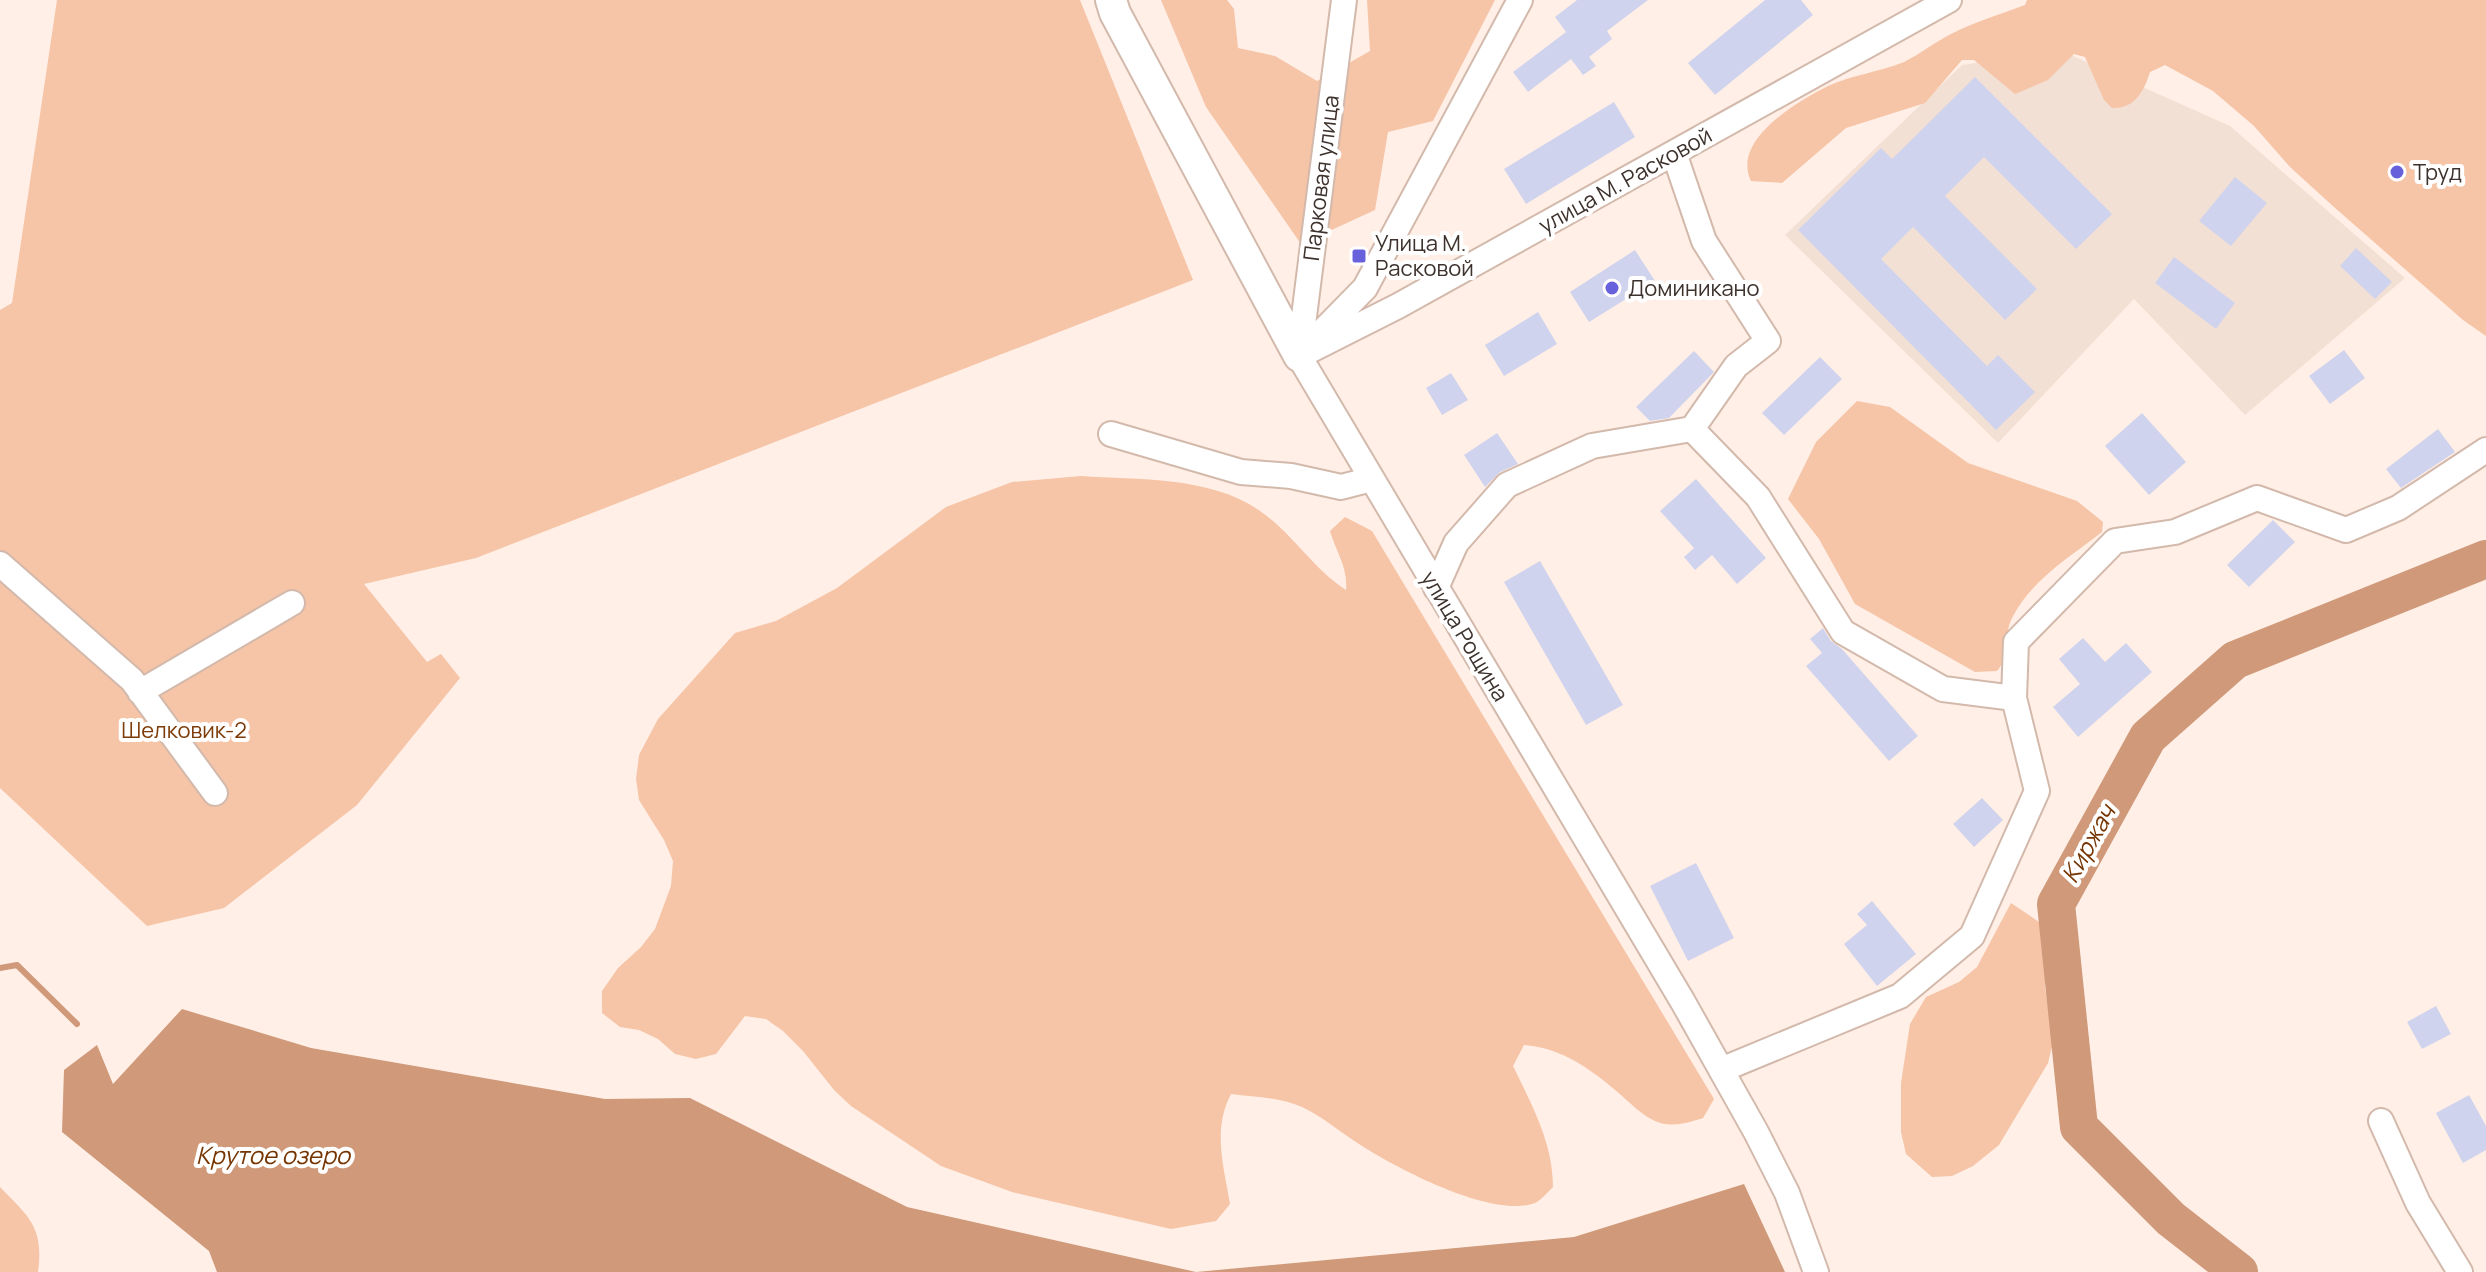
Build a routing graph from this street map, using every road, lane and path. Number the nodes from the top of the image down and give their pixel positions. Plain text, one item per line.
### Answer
1 (1111, 0) edge
2 (1344, 0) edge
3 (1520, 0) edge
4 (1949, 0) edge
5 (1674, 153) junction
6 (1365, 288) junction
7 (1398, 306) junction
8 (1299, 356) junction
9 (1692, 429) junction
10 (1111, 434) dead end
11 (2486, 450) edge
12 (1372, 479) junction
13 (0, 564) edge
14 (1436, 588) junction
15 (292, 603) dead end
16 (140, 692) junction
17 (2014, 698) junction
18 (215, 793) dead end
19 (1721, 1070) junction
20 (2381, 1121) dead end
21 (1816, 1272) edge
22 (2460, 1272) edge

1 - 8 street, улица Рощина
2 - 8 street, Парковая улица
3 - 6 street
4 - 5 street, улица М. Расковой
5 - 7 street, улица М. Расковой
5 - 9 street
6 - 7 street
6 - 8 street
7 - 8 street, улица М. Расковой
8 - 12 street, улица Рощина
9 - 14 street
9 - 17 street
10 - 12 street
11 - 17 street
12 - 14 street, улица Рощина
13 - 16 street
14 - 19 street, улица Рощина
15 - 16 street
16 - 18 street
17 - 19 street
19 - 21 street, улица Рощина
20 - 22 street

